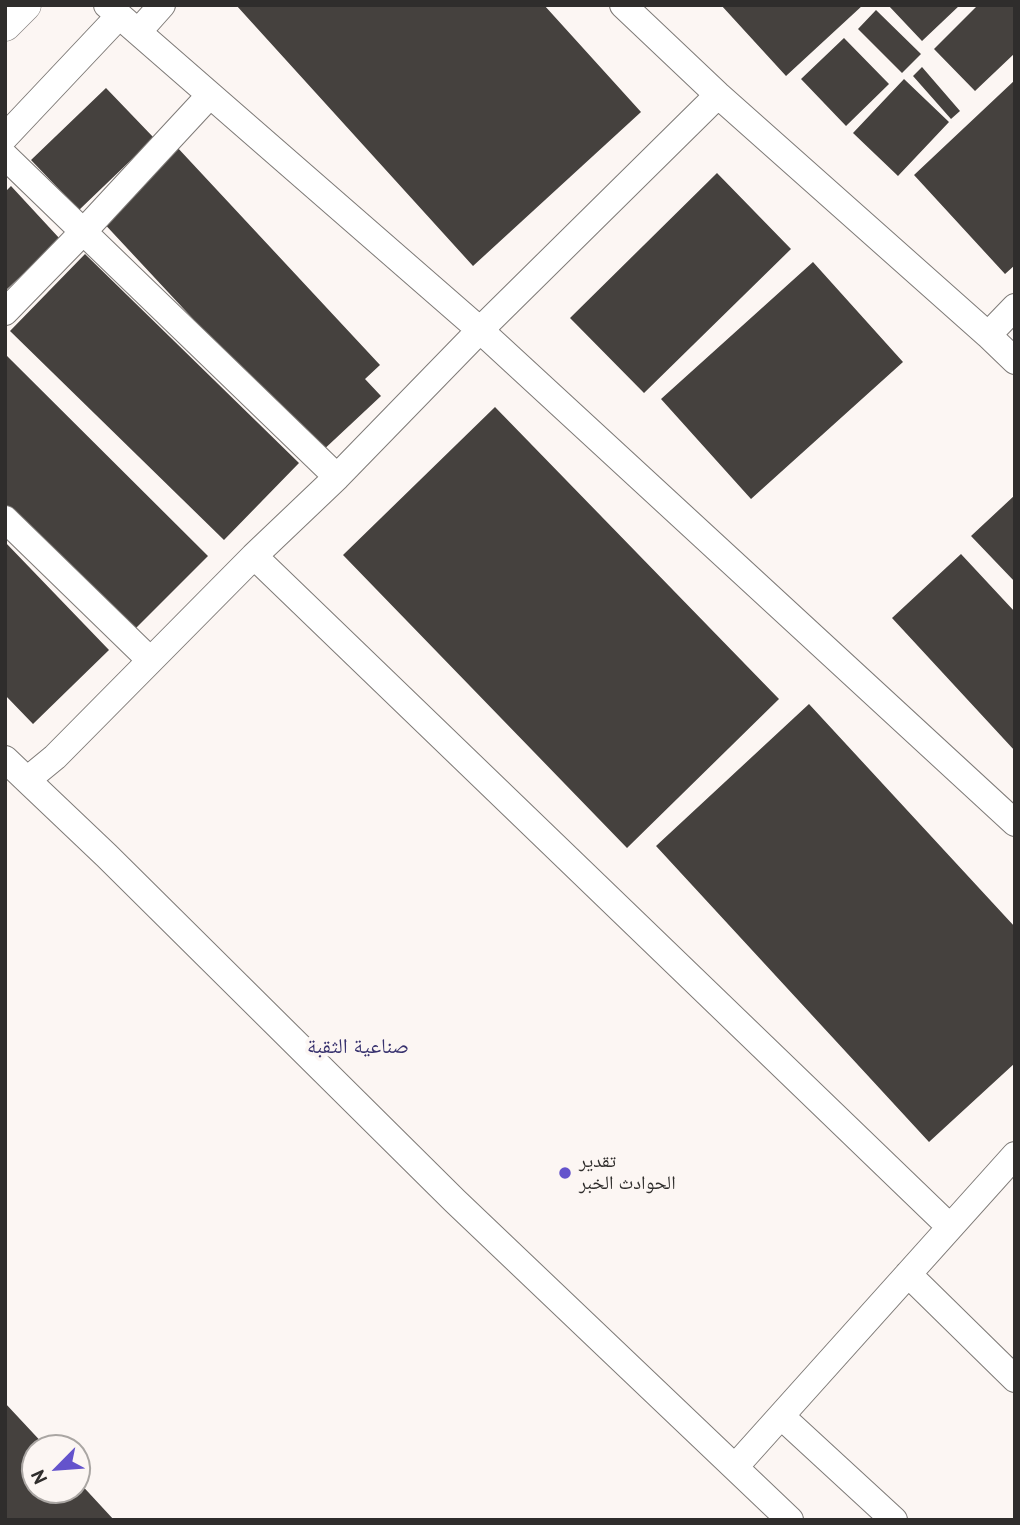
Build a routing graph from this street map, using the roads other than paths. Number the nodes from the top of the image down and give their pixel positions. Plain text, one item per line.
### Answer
1 (25, 5) edge
2 (162, 5) edge
3 (623, 5) edge
4 (121, 18) edge
5 (5, 25) edge
6 (210, 95) junction
7 (718, 95) junction
8 (5, 137) edge
9 (5, 156) edge
10 (83, 232) junction
11 (1015, 307) edge
12 (5, 312) edge
13 (480, 330) junction
14 (988, 335) junction
15 (1015, 361) edge
16 (337, 477) junction
17 (5, 519) edge
18 (254, 556) junction
19 (150, 660) junction
20 (5, 759) edge
21 (27, 780) junction
22 (1015, 822) edge
23 (1015, 1155) edge
24 (950, 1227) junction
25 (908, 1274) junction
26 (1015, 1378) edge
27 (781, 1416) junction
28 (735, 1467) junction
29 (790, 1520) edge
30 (894, 1520) edge

1 - 5 main road
2 - 4 street
3 - 7 street
4 - 6 street
4 - 8 street
6 - 10 street
6 - 13 street
7 - 13 street
7 - 14 street
9 - 10 street
10 - 12 street
10 - 16 street
11 - 14 street
13 - 16 street
13 - 22 street
14 - 15 street
16 - 18 street
17 - 19 street
18 - 19 street
18 - 24 street
19 - 21 street
20 - 21 street
21 - 28 street
23 - 24 street
24 - 25 street
25 - 26 street
25 - 27 street
27 - 28 street
27 - 30 street
28 - 29 street

